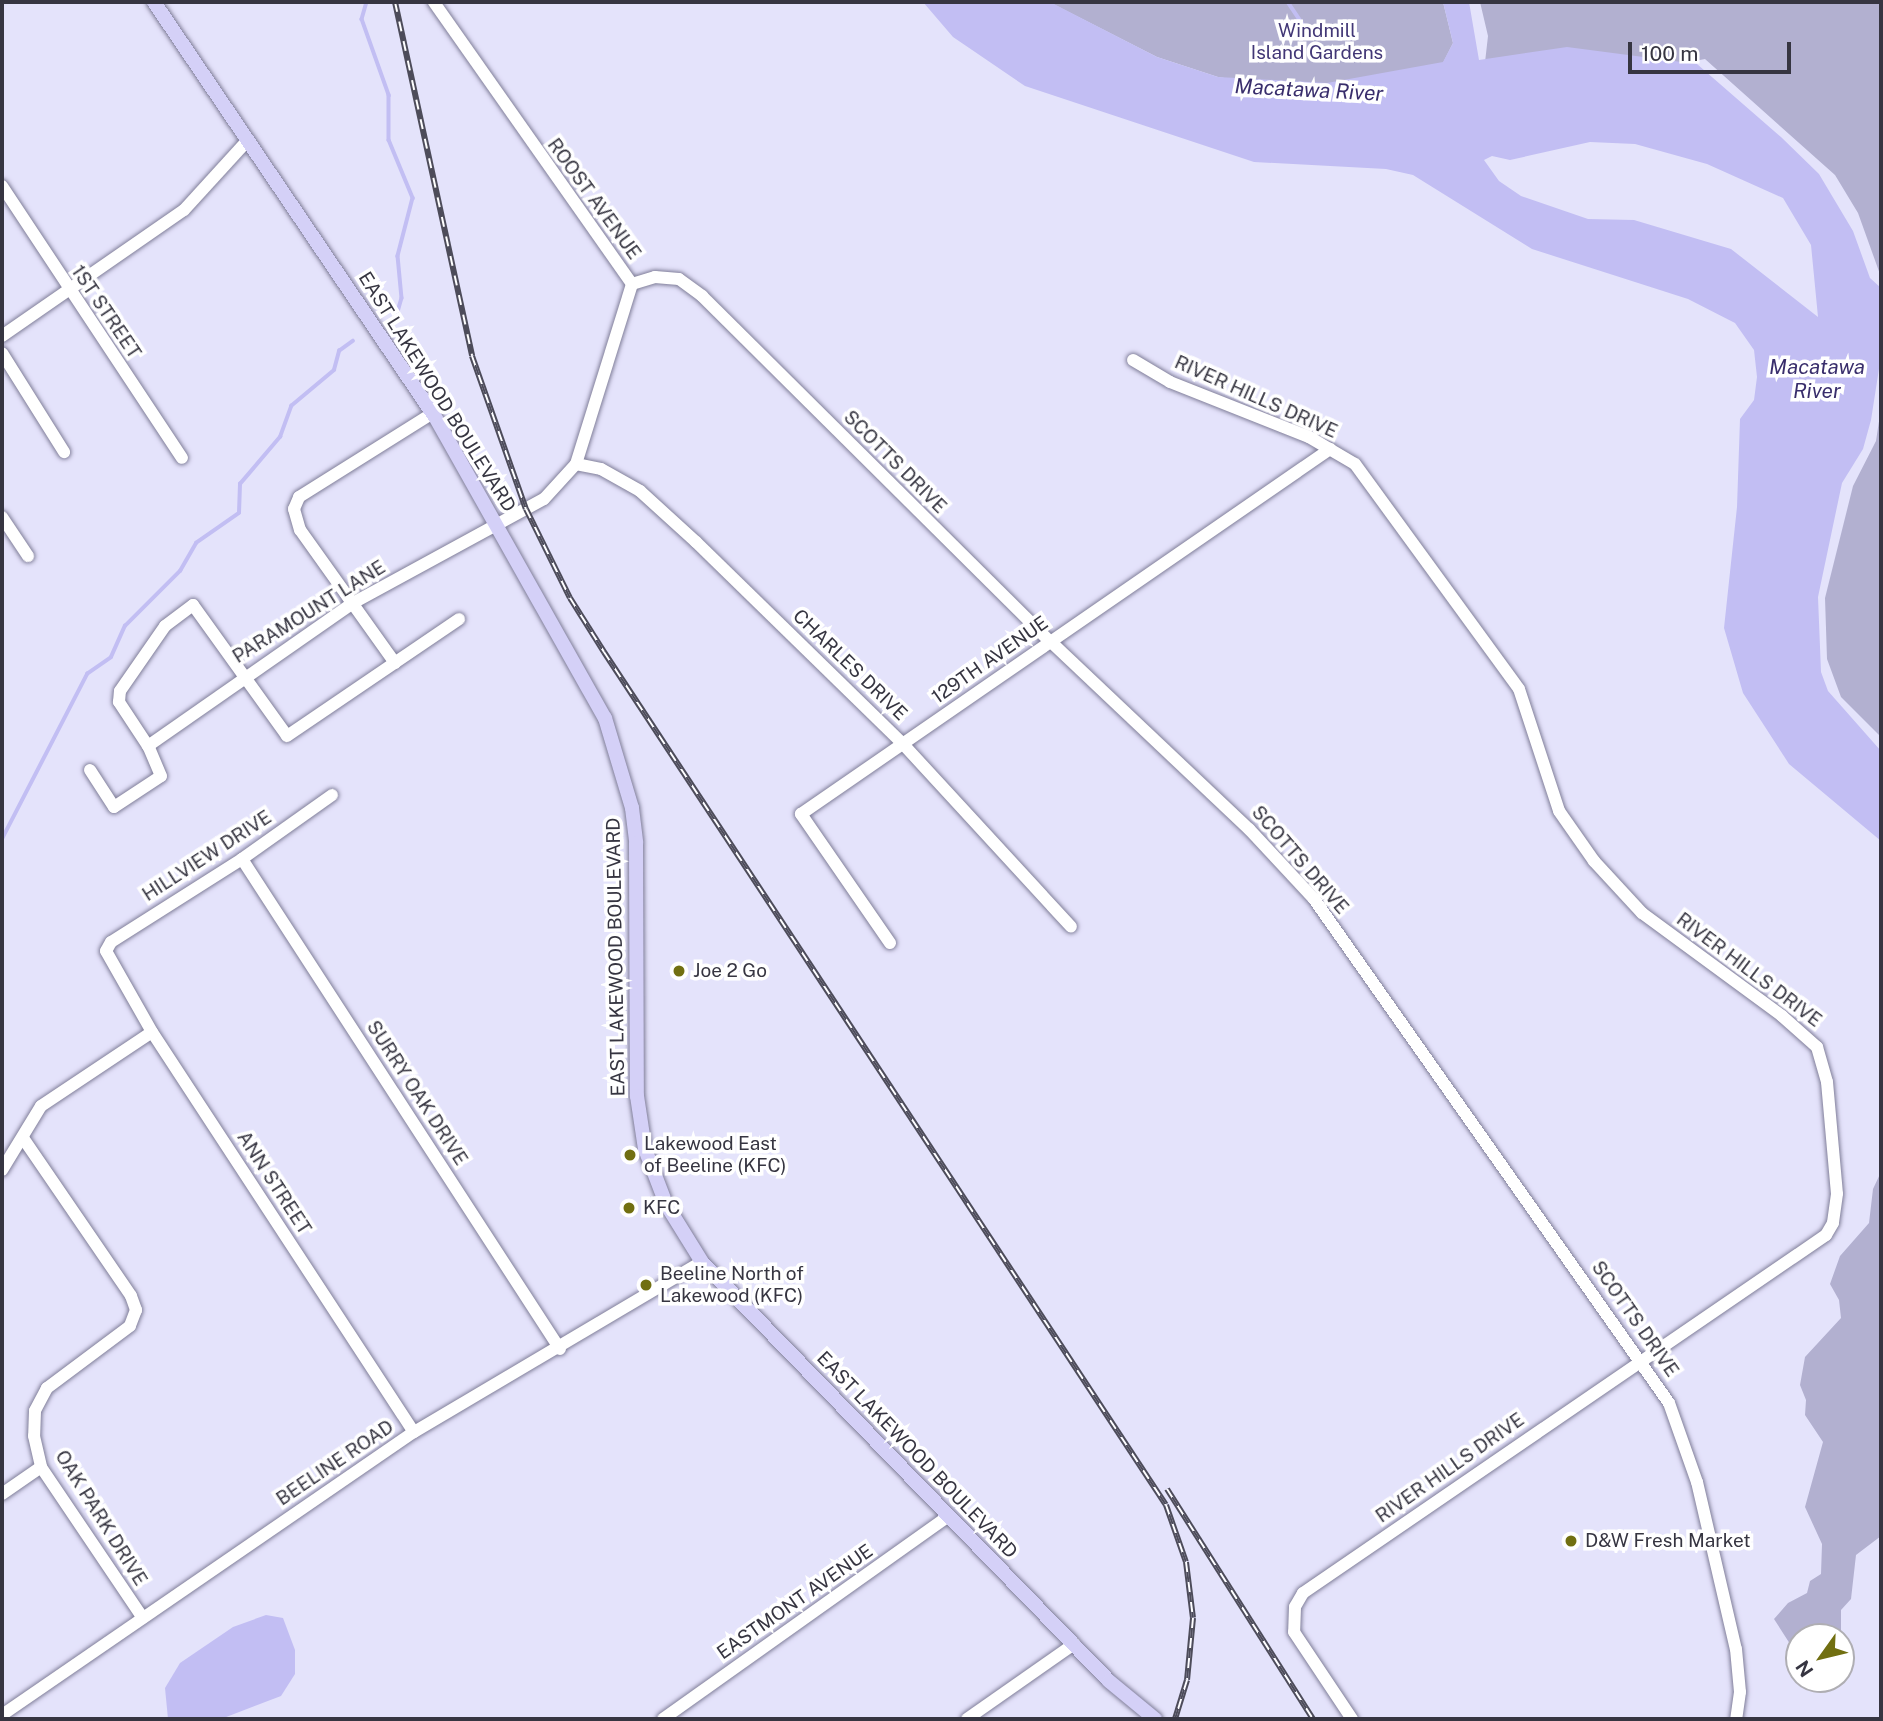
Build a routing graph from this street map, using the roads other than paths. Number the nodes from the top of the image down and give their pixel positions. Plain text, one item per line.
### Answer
1 (154, 2) edge
2 (434, 2) edge
3 (247, 141) junction
4 (2, 186) edge
5 (632, 284) junction
6 (68, 290) junction
7 (2, 337) edge
8 (2, 353) edge
9 (1133, 360) dead end
10 (433, 413) junction
11 (1330, 449) junction
12 (64, 452) dead end
13 (182, 458) dead end
14 (576, 464) junction
15 (2, 517) edge
16 (498, 524) junction
17 (28, 556) dead end
18 (353, 603) junction
19 (459, 619) dead end
20 (1050, 641) junction
21 (395, 663) junction
22 (245, 675) junction
23 (903, 744) junction
24 (148, 746) junction
25 (90, 770) dead end
26 (332, 795) dead end
27 (242, 859) junction
28 (1072, 927) dead end
29 (890, 943) dead end
30 (106, 951) joint
31 (152, 1032) junction
32 (23, 1138) junction
33 (2, 1170) edge
34 (702, 1262) junction
35 (560, 1349) junction
36 (1640, 1360) junction
37 (414, 1432) junction
38 (41, 1467) junction
39 (2, 1493) edge
40 (949, 1516) junction
41 (143, 1618) junction
42 (1074, 1644) junction
43 (2, 1715) edge
44 (663, 1719) edge
45 (967, 1719) edge
46 (1155, 1719) edge
47 (1352, 1719) edge
48 (1736, 1719) edge

1 - 3 main road, EAST LAKEWOOD BOULEVARD
2 - 5 street, ROOST AVENUE
3 - 6 street
3 - 10 main road, EAST LAKEWOOD BOULEVARD
4 - 6 street, 1ST STREET
5 - 14 street, ROOST AVENUE
5 - 20 street, SCOTTS DRIVE
6 - 7 street
6 - 13 street, 1ST STREET
8 - 12 street
9 - 11 street, RIVER HILLS DRIVE
10 - 16 main road, EAST LAKEWOOD BOULEVARD
10 - 18 street
11 - 20 street, 129TH AVENUE
11 - 36 street, RIVER HILLS DRIVE
14 - 16 street, ROOST AVENUE
14 - 23 street, CHARLES DRIVE
15 - 17 street
16 - 18 street, PARAMOUNT LANE
16 - 34 main road, EAST LAKEWOOD BOULEVARD
18 - 21 street
18 - 22 street, PARAMOUNT LANE
19 - 21 street
20 - 23 street, 129TH AVENUE
20 - 36 street, SCOTTS DRIVE
21 - 22 street
22 - 24 street, PARAMOUNT LANE
22 - 24 street
23 - 28 street, CHARLES DRIVE
23 - 29 street, 129TH AVENUE
24 - 25 street
26 - 27 street, HILLVIEW DRIVE
27 - 30 street, HILLVIEW DRIVE
27 - 35 street, SURRY OAK DRIVE
30 - 31 street, ANN STREET
31 - 32 street
31 - 37 street, ANN STREET
32 - 33 street
32 - 38 street, OAK PARK DRIVE
34 - 35 street, BEELINE ROAD
34 - 40 main road, EAST LAKEWOOD BOULEVARD
35 - 37 street, BEELINE ROAD
36 - 47 street, RIVER HILLS DRIVE
36 - 48 street, SCOTTS DRIVE
37 - 41 street, BEELINE ROAD
38 - 39 street
38 - 41 street, OAK PARK DRIVE
40 - 42 main road, EAST LAKEWOOD BOULEVARD
40 - 44 street, EASTMONT AVENUE
41 - 43 street, BEELINE ROAD
42 - 45 street
42 - 46 main road, EAST LAKEWOOD BOULEVARD

